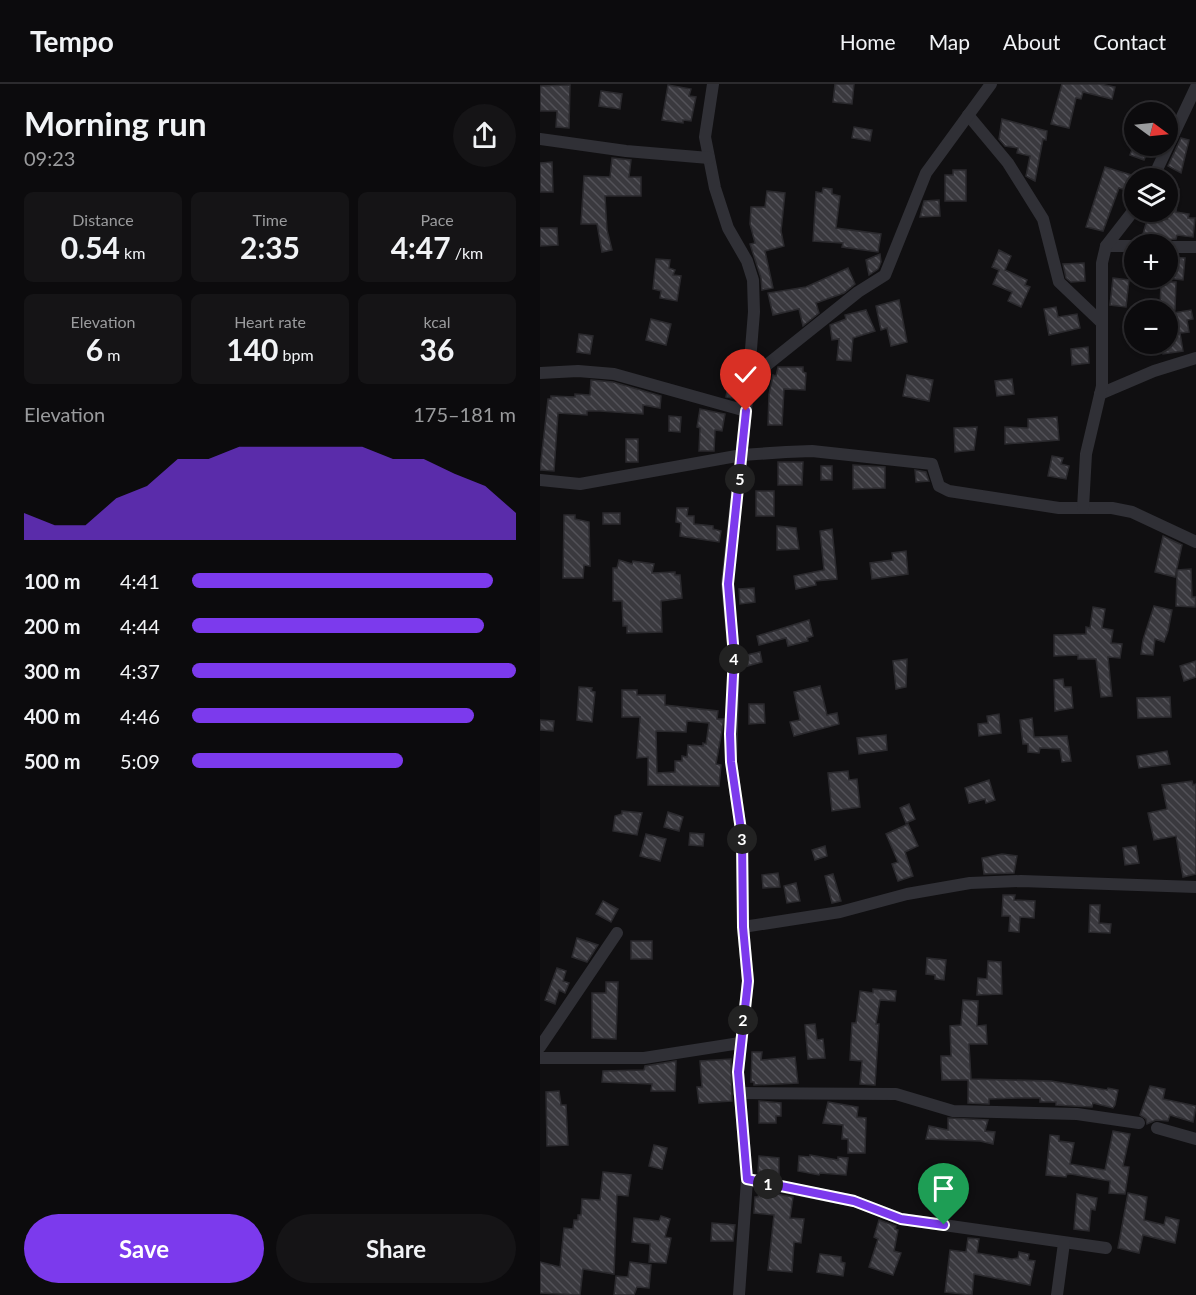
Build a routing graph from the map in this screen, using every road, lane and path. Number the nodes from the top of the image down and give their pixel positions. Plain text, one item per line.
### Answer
1 (713, 84) edge
2 (991, 84) edge
3 (1196, 87) edge
4 (968, 115) junction
5 (540, 139) edge
6 (709, 158) junction
7 (1158, 168) edge
8 (1125, 222) edge
9 (1106, 246) junction
10 (1124, 246) edge
11 (1178, 247) edge
12 (1196, 247) edge
13 (1102, 323) junction
14 (1196, 358) edge
15 (540, 373) edge
16 (748, 380) junction
17 (1100, 394) junction
18 (746, 411) junction
19 (742, 455) junction
20 (540, 480) edge
21 (1083, 508) junction
22 (1196, 542) edge
23 (1196, 887) edge
24 (743, 927) junction
25 (617, 933) dead end
26 (740, 1043) junction
27 (540, 1047) edge
28 (540, 1058) edge
29 (739, 1093) junction
30 (1139, 1123) dead end
31 (1157, 1128) dead end
32 (1196, 1139) edge
33 (747, 1179) junction
34 (1064, 1243) junction
35 (1106, 1248) dead end
36 (739, 1295) edge
37 (1057, 1295) edge

1 - 6 street
2 - 4 street
3 - 7 street
4 - 13 street
4 - 16 street
5 - 6 street
6 - 16 street
8 - 9 street
9 - 10 street
9 - 13 street
11 - 12 street
13 - 17 street
14 - 17 street
15 - 18 street
16 - 18 street
17 - 21 street
18 - 19 street
19 - 20 street
19 - 21 street
19 - 24 street
21 - 22 street
23 - 24 street
24 - 26 street
25 - 27 street
26 - 28 street
26 - 29 street
29 - 30 street
29 - 33 street
31 - 32 street
33 - 34 street
33 - 36 street
34 - 35 street
34 - 37 street

